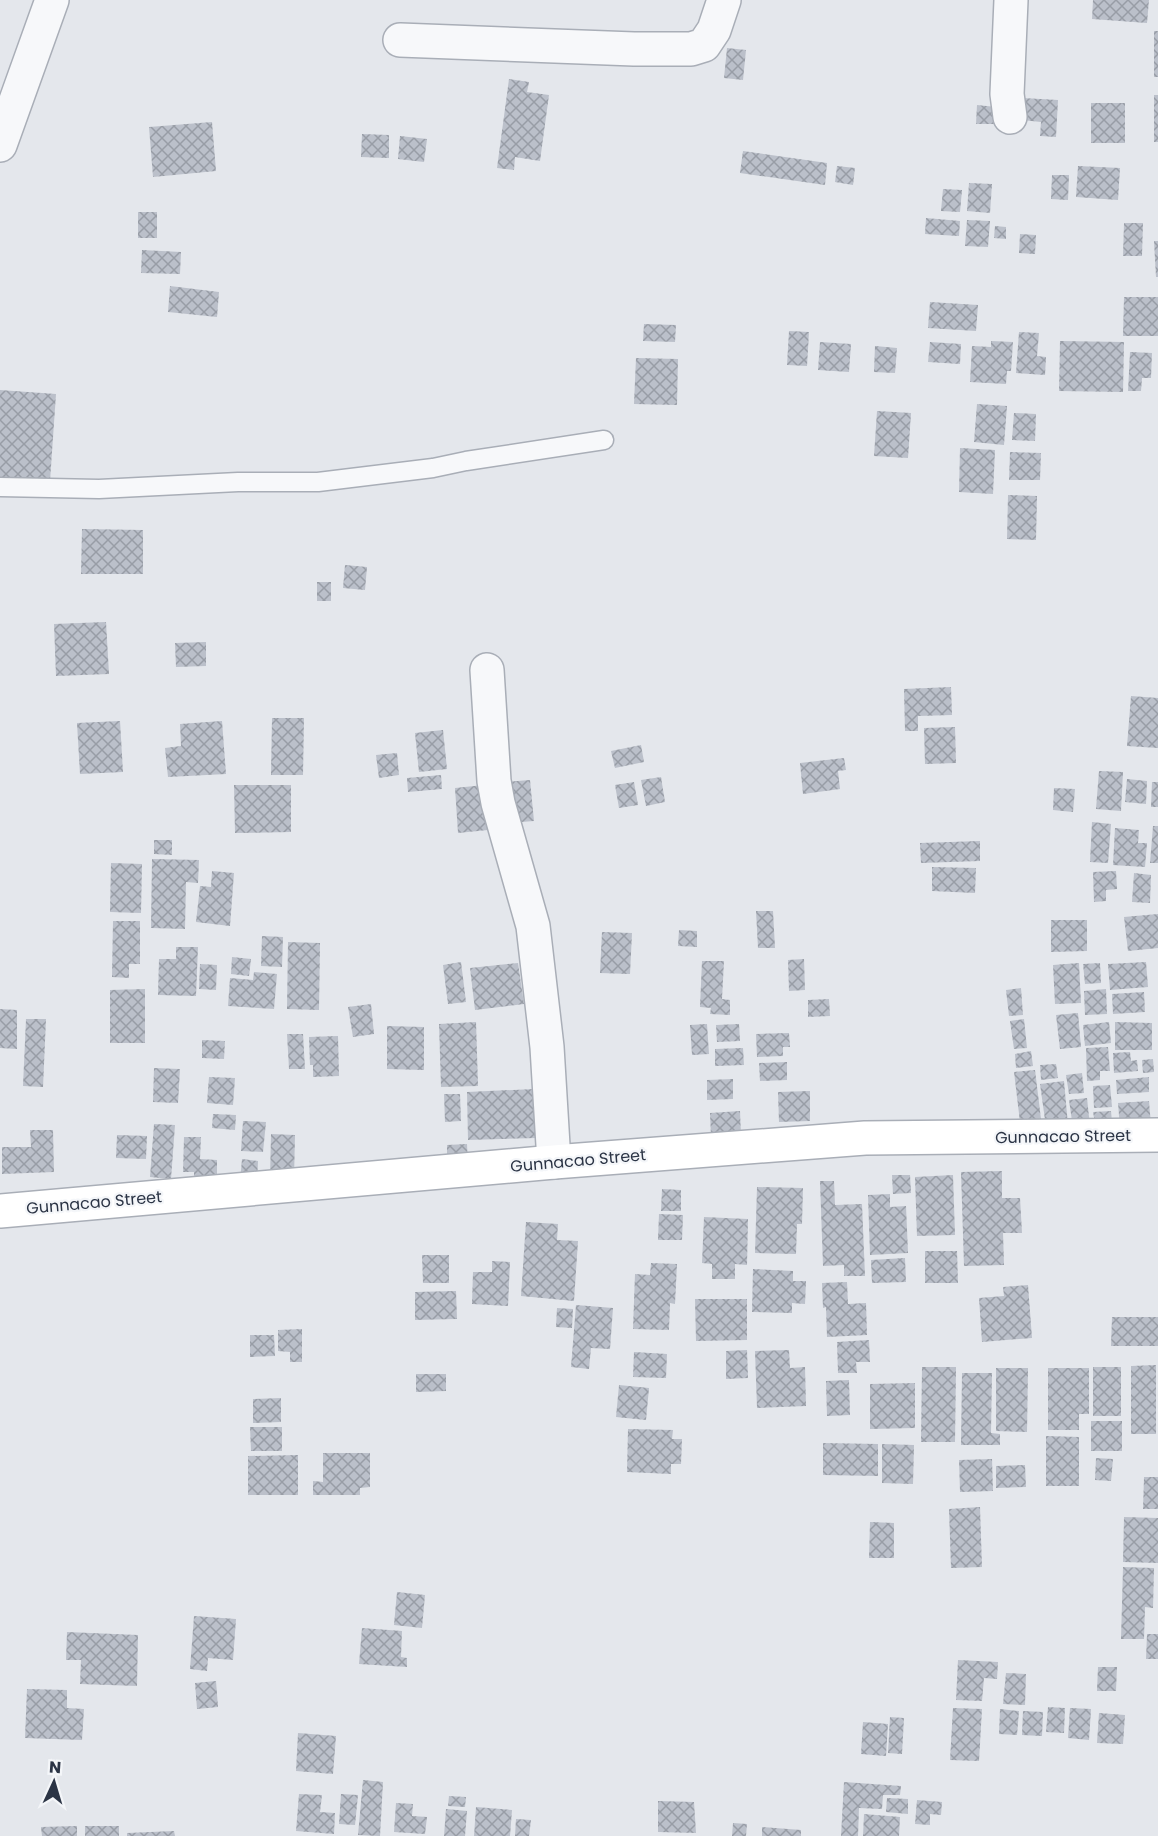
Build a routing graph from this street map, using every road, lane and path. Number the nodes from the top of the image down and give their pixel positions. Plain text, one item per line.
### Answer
1 (52, 0) edge
2 (724, 0) edge
3 (1011, 0) edge
4 (400, 40) dead end
5 (1010, 117) dead end
6 (0, 145) edge
7 (604, 440) dead end
8 (0, 487) edge
9 (487, 670) dead end
10 (1158, 1135) edge
11 (554, 1162) junction
12 (0, 1211) edge

1 - 6 street
2 - 4 street
3 - 5 street
7 - 8 lane
9 - 11 street
10 - 11 street, Gunnacao Street
11 - 12 street, Gunnacao Street

